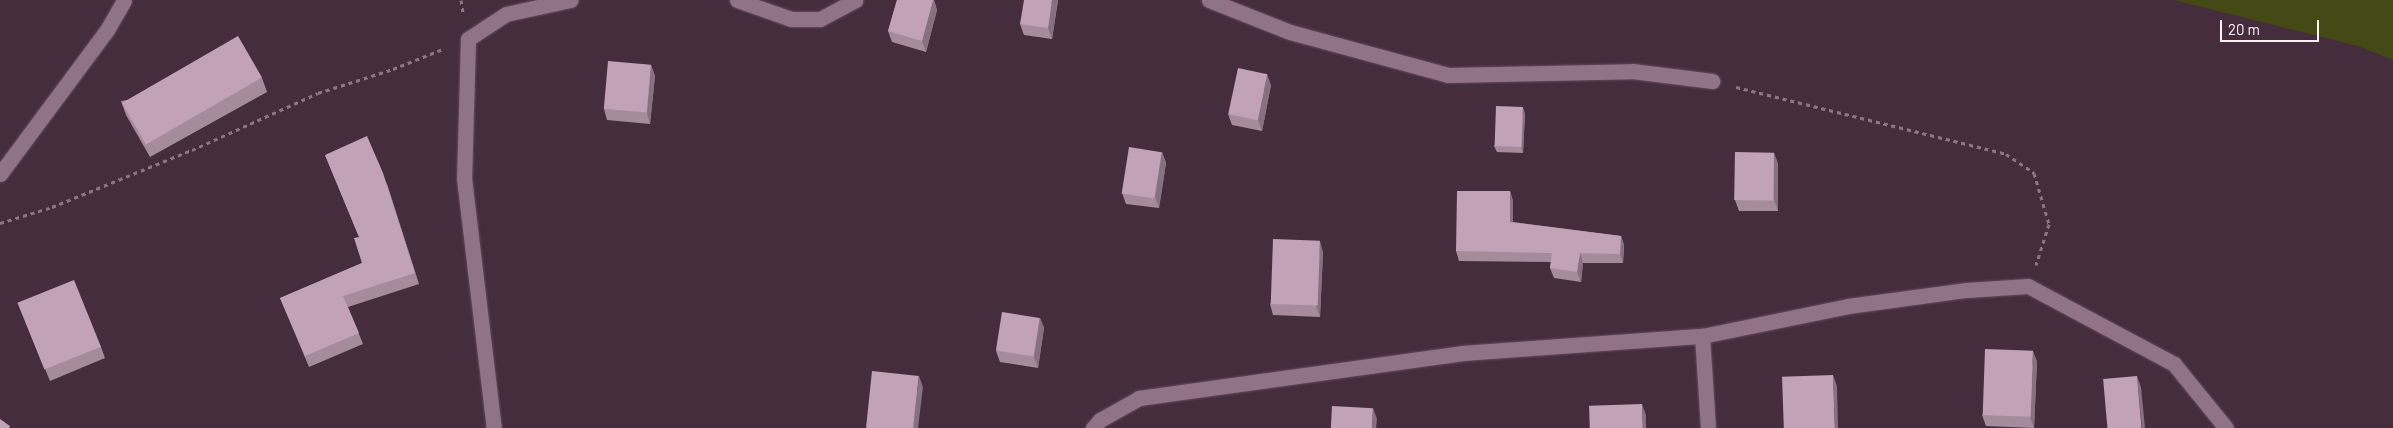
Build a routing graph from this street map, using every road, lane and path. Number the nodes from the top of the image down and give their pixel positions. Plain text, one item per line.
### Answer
1 (124, 0) edge
2 (570, 0) edge
3 (737, 0) edge
4 (855, 0) edge
5 (1209, 0) edge
6 (468, 39) junction
7 (1712, 81) joint
8 (0, 174) edge
9 (0, 223) edge
10 (2028, 286) junction
11 (1702, 336) junction
12 (494, 428) edge
13 (1093, 428) edge
14 (1708, 428) edge
15 (2226, 428) edge

1 - 8 street
2 - 6 street
3 - 4 street
5 - 7 street
6 - 9 path
6 - 12 street
7 - 10 path
10 - 11 street
10 - 15 street
11 - 13 street
11 - 14 street

